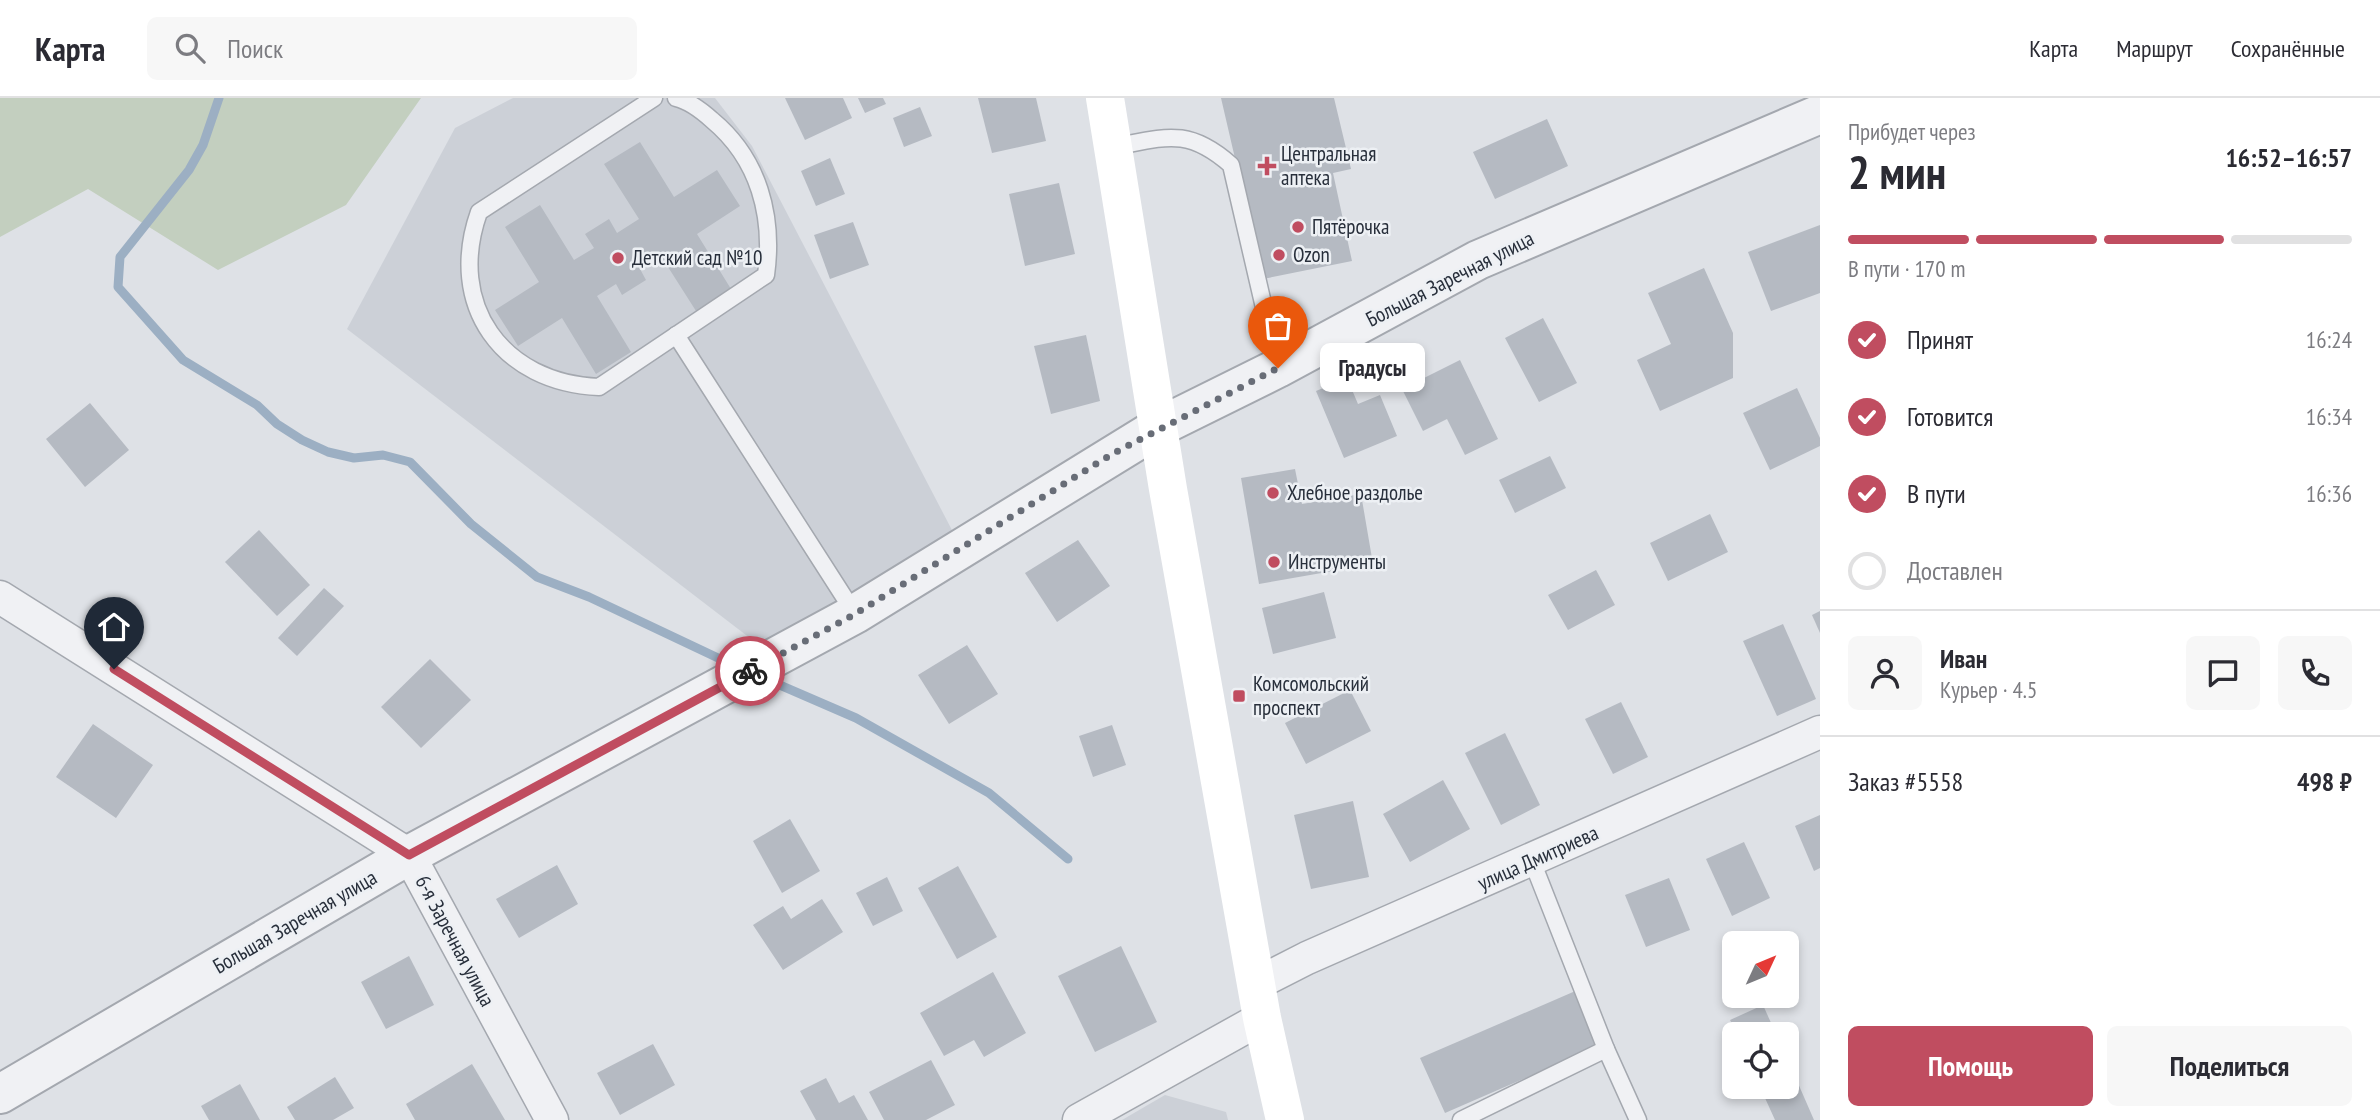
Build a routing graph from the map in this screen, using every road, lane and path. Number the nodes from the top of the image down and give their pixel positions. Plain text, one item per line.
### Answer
1 (654, 98) edge
2 (676, 98) edge
3 (1105, 98) edge
4 (1820, 114) edge
5 (1113, 147) junction
6 (676, 335) junction
7 (1278, 368) junction
8 (1159, 427) junction
9 (0, 597) edge
10 (855, 614) junction
11 (1820, 732) edge
12 (409, 855) junction
13 (1532, 860) junction
14 (1259, 1001) junction
15 (1606, 1049) junction
16 (0, 1094) edge
17 (552, 1120) edge
18 (1079, 1120) edge
19 (1284, 1120) edge
20 (1461, 1120) edge
21 (1638, 1120) edge

1 - 6 lane
2 - 6 lane
3 - 5 main road
4 - 7 street, Большая Заречная улица
5 - 7 lane
5 - 8 main road
6 - 10 lane
7 - 8 street, Большая Заречная улица
8 - 10 street, Большая Заречная улица
8 - 14 main road
9 - 12 street, 6-я Заречная улица
10 - 12 street, Большая Заречная улица
11 - 13 street, улица Дмитриева
12 - 16 street, Большая Заречная улица
12 - 17 street, 6-я Заречная улица
13 - 14 street, улица Дмитриева
13 - 15 lane
14 - 18 street, улица Дмитриева
14 - 19 main road
15 - 20 lane
15 - 21 lane

